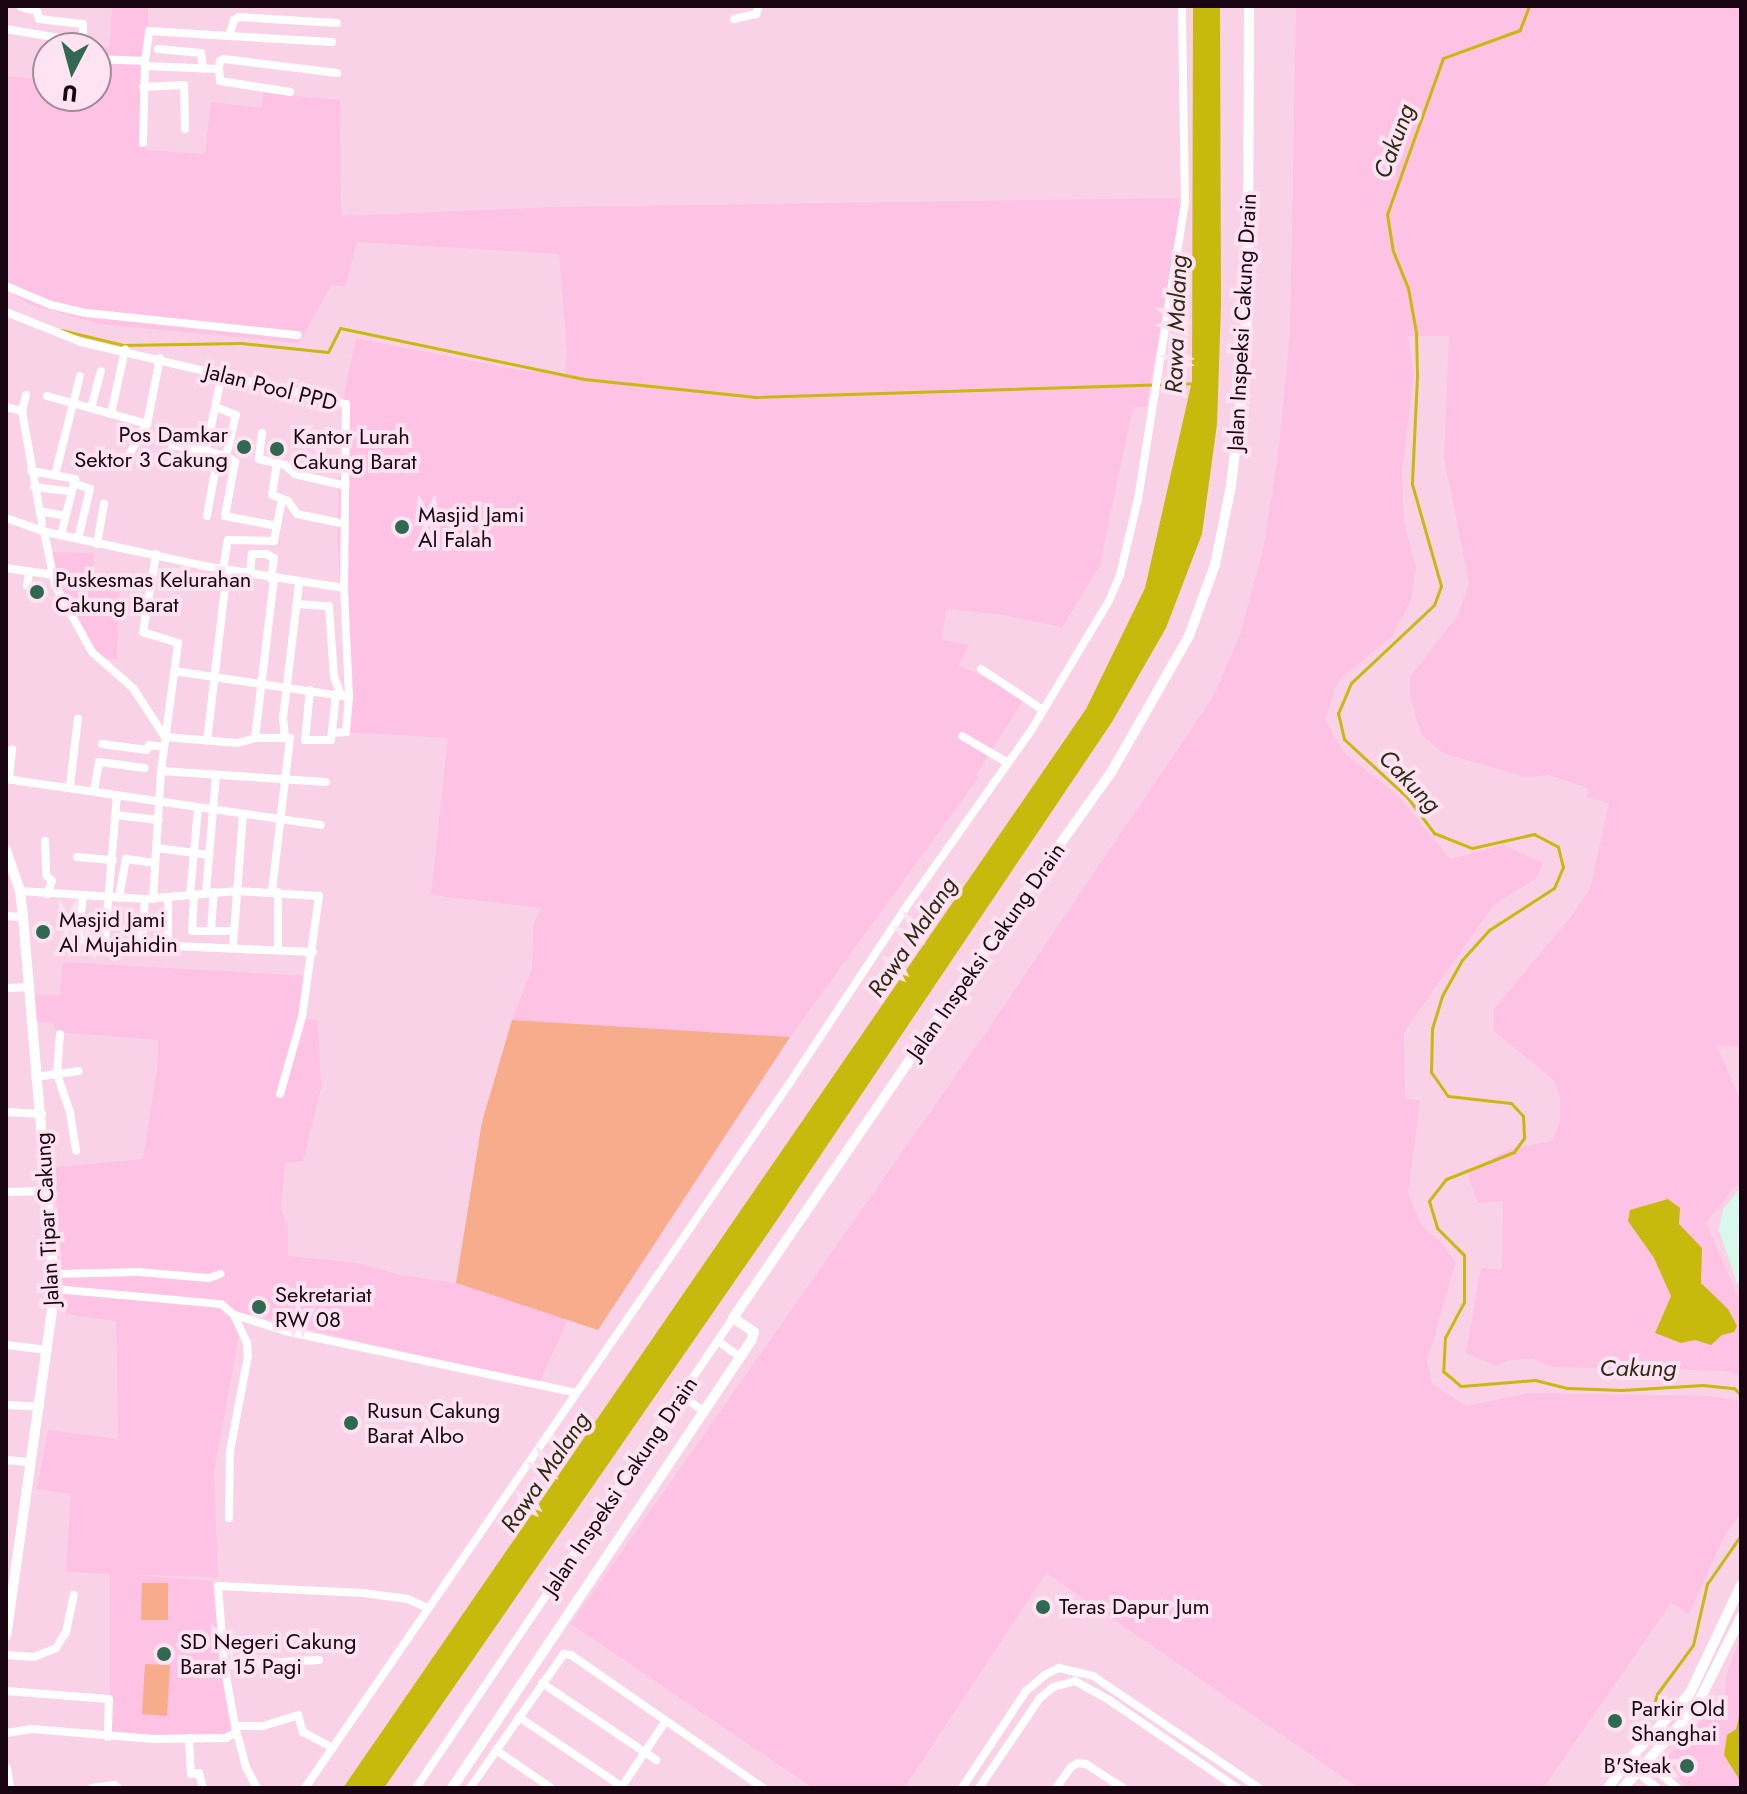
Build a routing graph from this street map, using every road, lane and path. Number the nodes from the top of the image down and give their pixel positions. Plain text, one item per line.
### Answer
1 (759, 6) edge
2 (1182, 6) edge
3 (1249, 6) edge
4 (21, 7) edge
5 (734, 19) dead end
6 (337, 23) dead end
7 (6, 29) edge
8 (83, 32) edge
9 (32, 34) edge
10 (229, 36) junction
11 (332, 42) dead end
12 (158, 49) dead end
13 (112, 60) edge
14 (145, 63) junction
15 (203, 69) junction
16 (219, 69) junction
17 (337, 73) dead end
18 (143, 87) junction
19 (290, 92) dead end
20 (185, 129) dead end
21 (143, 143) dead end
22 (6, 286) edge
23 (6, 312) edge
24 (298, 335) dead end
25 (125, 350) junction
26 (160, 358) junction
27 (101, 371) dead end
28 (222, 374) junction
29 (80, 376) dead end
30 (26, 395) dead end
31 (47, 396) dead end
32 (71, 403) junction
33 (6, 407) edge
34 (215, 407) junction
35 (91, 408) junction
36 (22, 411) junction
37 (111, 414) junction
38 (147, 424) junction
39 (262, 433) dead end
40 (172, 445) dead end
41 (206, 451) junction
42 (130, 453) dead end
43 (222, 455) junction
44 (346, 461) junction
45 (277, 463) junction
46 (313, 468) dead end
47 (31, 471) junction
48 (55, 475) junction
49 (346, 486) junction
50 (34, 487) junction
51 (73, 488) junction
52 (282, 499) junction
53 (104, 504) dead end
54 (239, 508) dead end
55 (40, 511) junction
56 (66, 516) junction
57 (207, 516) dead end
58 (6, 518) edge
59 (238, 519) junction
60 (345, 524) junction
61 (277, 526) junction
62 (43, 527) junction
63 (61, 535) junction
64 (78, 539) junction
65 (97, 544) junction
66 (156, 554) junction
67 (6, 568) edge
68 (225, 571) junction
69 (29, 573) junction
70 (53, 575) junction
71 (250, 575) junction
72 (273, 579) junction
73 (299, 583) junction
74 (27, 586) dead end
75 (344, 588) junction
76 (298, 604) junction
77 (332, 653) junction
78 (349, 653) junction
79 (981, 669) dead end
80 (174, 671) junction
81 (214, 677) junction
82 (262, 682) junction
83 (287, 686) junction
84 (310, 690) junction
85 (342, 695) junction
86 (1043, 710) junction
87 (78, 718) dead end
88 (962, 736) dead end
89 (165, 737) junction
90 (285, 737) junction
91 (255, 738) junction
92 (207, 741) junction
93 (102, 744) dead end
94 (164, 747) junction
95 (12, 749) dead end
96 (1008, 763) junction
97 (145, 768) dead end
98 (161, 771) junction
99 (216, 776) junction
100 (8, 779) edge
101 (287, 779) junction
102 (326, 782) dead end
103 (70, 786) junction
104 (94, 791) junction
105 (117, 796) junction
106 (158, 801) junction
107 (198, 808) junction
108 (214, 810) junction
109 (115, 815) junction
110 (243, 815) junction
111 (283, 819) junction
112 (159, 820) junction
113 (321, 825) dead end
114 (45, 841) dead end
115 (157, 848) junction
116 (6, 850) edge
117 (194, 852) junction
118 (210, 855) junction
119 (77, 857) dead end
120 (113, 860) junction
121 (155, 863) junction
122 (6, 886) edge
123 (19, 889) junction
124 (237, 891) junction
125 (210, 892) junction
126 (275, 892) junction
127 (47, 894) junction
128 (83, 895) junction
129 (192, 895) junction
130 (115, 898) junction
131 (168, 898) junction
132 (149, 899) junction
133 (6, 916) edge
134 (23, 917) junction
135 (211, 931) junction
136 (234, 931) junction
137 (142, 940) dead end
138 (233, 947) junction
139 (278, 948) junction
140 (313, 952) junction
141 (29, 987) junction
142 (6, 988) edge
143 (60, 1034) dead end
144 (79, 1071) dead end
145 (57, 1074) junction
146 (35, 1077) junction
147 (280, 1094) dead end
148 (6, 1112) edge
149 (42, 1114) junction
150 (76, 1151) dead end
151 (48, 1191) junction
152 (6, 1192) edge
153 (1741, 1195) edge
154 (1741, 1210) edge
155 (1741, 1249) edge
156 (54, 1274) junction
157 (220, 1274) dead end
158 (1741, 1279) edge
159 (55, 1289) junction
160 (234, 1315) junction
161 (733, 1318) junction
162 (718, 1341) junction
163 (6, 1345) edge
164 (48, 1350) junction
165 (739, 1356) junction
166 (576, 1393) junction
167 (681, 1395) junction
168 (6, 1405) edge
169 (40, 1407) junction
170 (703, 1411) junction
171 (6, 1460) edge
172 (29, 1462) junction
173 (229, 1518) dead end
174 (11, 1548) edge
175 (1741, 1585) edge
176 (74, 1595) dead end
177 (427, 1608) junction
178 (1741, 1617) edge
179 (6, 1636) edge
180 (6, 1655) edge
181 (319, 1660) dead end
182 (224, 1665) junction
183 (542, 1683) junction
184 (6, 1691) edge
185 (519, 1717) junction
186 (665, 1722) junction
187 (235, 1729) junction
188 (6, 1733) edge
189 (108, 1737) junction
190 (189, 1738) junction
191 (333, 1748) junction
192 (496, 1750) junction
193 (1637, 1751) junction
194 (645, 1753) junction
195 (656, 1760) dead end
196 (1646, 1761) junction
197 (1627, 1762) junction
198 (6, 1768) edge
199 (1636, 1771) junction
200 (475, 1786) edge
201 (117, 1787) edge
202 (9, 1788) edge
203 (92, 1788) edge
204 (203, 1788) edge
205 (257, 1788) edge
206 (305, 1788) edge
207 (416, 1788) edge
208 (452, 1788) edge
209 (551, 1788) edge
210 (622, 1788) edge
211 (763, 1788) edge
212 (962, 1788) edge
213 (979, 1788) edge
214 (1056, 1788) edge
215 (1123, 1788) edge
216 (1237, 1788) edge
217 (1259, 1788) edge
218 (1608, 1788) edge
219 (1623, 1788) edge
220 (1657, 1788) edge
221 (1677, 1788) edge

1 - 5 street
2 - 86 street
3 - 161 street, Jalan Inspeksi Cakung Drain
4 - 8 street
6 - 10 street
7 - 9 street
10 - 11 street
10 - 14 street
12 - 15 street
13 - 14 street
14 - 15 street
14 - 18 street
15 - 16 street
16 - 17 street
16 - 19 street
18 - 20 street
18 - 21 street
22 - 24 street
23 - 25 street, Jalan Pool PPD
25 - 26 street, Jalan Pool PPD
25 - 37 street
26 - 28 street, Jalan Pool PPD
26 - 38 street
27 - 35 street
28 - 34 street
28 - 44 street, Jalan Pool PPD
29 - 32 street
30 - 36 street
31 - 32 street
32 - 35 street
32 - 48 street
33 - 36 street
34 - 41 street
34 - 43 street
35 - 37 street
36 - 47 street
37 - 38 street
38 - 42 street
39 - 45 street
40 - 41 street
41 - 43 street
43 - 57 street
43 - 59 street
44 - 46 street
44 - 49 street, Jalan Pool PPD
45 - 49 street
45 - 52 street
47 - 48 street
47 - 50 street
48 - 51 street
49 - 60 street, Jalan Pool PPD
50 - 51 street
50 - 55 street
51 - 56 street
51 - 64 street
52 - 60 street
52 - 61 street
53 - 65 street
54 - 59 street
55 - 56 street
55 - 62 street
56 - 63 street
58 - 62 street
59 - 61 street
60 - 75 street, Jalan Pool PPD
61 - 68 street
62 - 63 street
62 - 70 street
63 - 64 street
64 - 65 street
65 - 66 street
66 - 68 street
66 - 80 street
67 - 69 street
68 - 71 street
68 - 81 street
69 - 70 street
69 - 74 street
70 - 89 street
71 - 72 street
71 - 72 street
72 - 73 street
72 - 82 street
73 - 75 street
73 - 76 street
75 - 78 street, Jalan Pool PPD
76 - 77 street
76 - 83 street
77 - 78 street
77 - 85 street
78 - 85 street, Jalan Pool PPD
79 - 86 street
80 - 81 street
80 - 89 street
81 - 82 street
81 - 92 street
82 - 83 street
82 - 91 street
83 - 84 street
83 - 90 street
84 - 85 street
84 - 85 street, Jalan Pool PPD
86 - 96 street
87 - 103 street
88 - 96 street
89 - 92 street
89 - 94 street
90 - 91 street
90 - 101 street
91 - 92 street
93 - 94 street
94 - 98 street
95 - 100 street
96 - 166 street
97 - 104 street
98 - 99 street
98 - 106 street
99 - 101 street
99 - 108 street
100 - 103 street
101 - 102 street
101 - 111 street
103 - 104 street
104 - 105 street
105 - 106 street
105 - 109 street
106 - 107 street
106 - 112 street
107 - 108 street
107 - 117 street
108 - 110 street
108 - 118 street
109 - 112 street
109 - 120 street
110 - 111 street
110 - 124 street
111 - 113 street
111 - 126 street
112 - 115 street
114 - 127 street
115 - 117 street
115 - 121 street
116 - 123 street, Jalan Tipar Cakung
117 - 118 street
117 - 129 street
118 - 125 street
119 - 120 street
120 - 130 street
121 - 130 street
121 - 132 street
122 - 123 street
123 - 127 street
123 - 134 street, Jalan Tipar Cakung
124 - 125 street
124 - 126 street
124 - 136 street
125 - 129 street
125 - 135 street
126 - 139 street
126 - 140 street
127 - 128 street
128 - 130 street
128 - 130 street
129 - 131 street
129 - 135 street
130 - 132 street
131 - 132 street
131 - 138 street
132 - 137 street
133 - 134 street
134 - 141 street, Jalan Tipar Cakung
135 - 136 street
136 - 138 street
138 - 139 street
139 - 140 street
140 - 147 street
141 - 142 street
141 - 146 street, Jalan Tipar Cakung
143 - 145 street
144 - 145 street
145 - 146 street
145 - 150 street
146 - 149 street, Jalan Tipar Cakung
148 - 149 street
149 - 151 street, Jalan Tipar Cakung
151 - 152 street
151 - 156 street, Jalan Tipar Cakung
153 - 158 main road
154 - 155 main road
156 - 157 street
156 - 159 street, Jalan Tipar Cakung
159 - 160 street
159 - 164 street, Jalan Tipar Cakung
160 - 166 street
160 - 173 street
161 - 162 street, Jalan Inspeksi Cakung Drain
161 - 165 street
162 - 165 street
162 - 167 street, Jalan Inspeksi Cakung Drain
163 - 164 street
164 - 169 street, Jalan Tipar Cakung
165 - 170 street
166 - 177 street
167 - 170 street
167 - 207 street, Jalan Inspeksi Cakung Drain
168 - 169 street
169 - 172 street, Jalan Tipar Cakung
170 - 208 street
171 - 172 street
172 - 174 street, Jalan Tipar Cakung
174 - 179 street, Jalan Tipar Cakung
175 - 193 street
176 - 180 street
177 - 182 street
177 - 191 street
178 - 196 street
181 - 182 street
182 - 187 street
183 - 185 street
183 - 186 street
183 - 194 street
184 - 189 street
185 - 192 street
185 - 210 street
186 - 194 street
186 - 211 street
187 - 190 street
187 - 191 street
187 - 205 street
188 - 189 street
189 - 190 street
190 - 204 street
191 - 206 street
192 - 200 street
192 - 209 street
193 - 196 street
193 - 197 street
194 - 195 street
194 - 210 street
196 - 199 street
196 - 221 street
197 - 199 street
197 - 218 street
198 - 202 street
199 - 219 street
199 - 220 street
201 - 203 street
212 - 217 street
213 - 216 street
214 - 215 street

